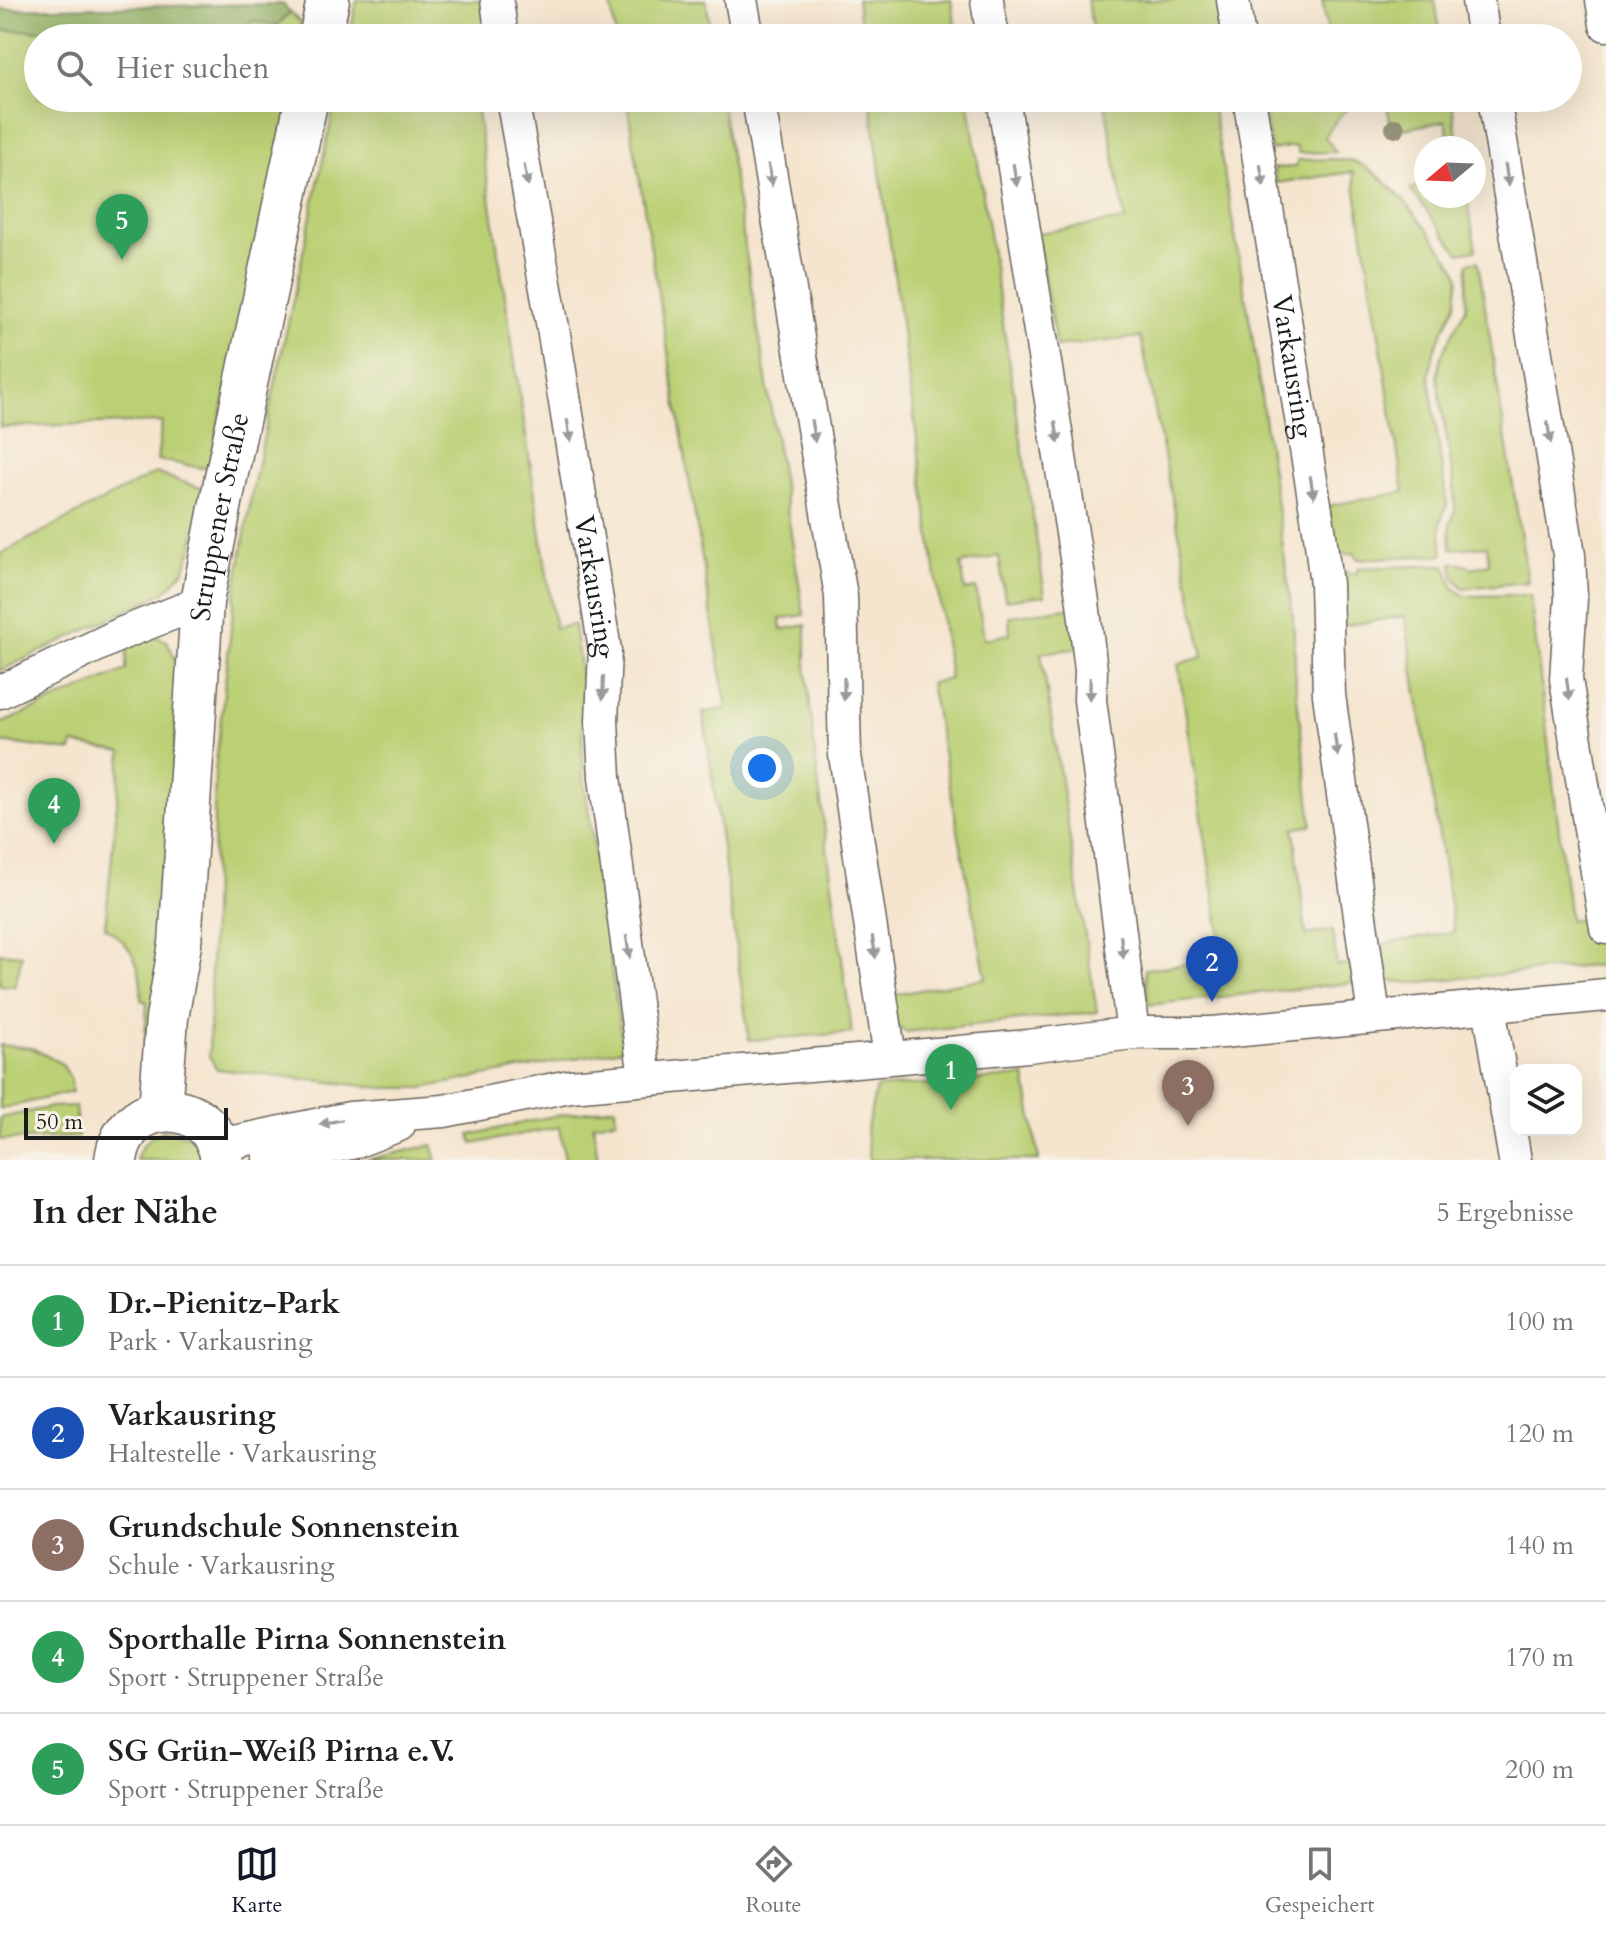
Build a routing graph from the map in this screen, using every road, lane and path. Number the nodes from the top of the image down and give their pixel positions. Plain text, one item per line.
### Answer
1 (328, 0) edge
2 (497, 0) edge
3 (741, 0) edge
4 (987, 0) edge
5 (1233, 0) edge
6 (1478, 0) edge
7 (1602, 0) edge
8 (323, 24) edge
9 (500, 24) edge
10 (745, 24) edge
11 (991, 24) edge
12 (1237, 24) edge
13 (1482, 24) edge
14 (1606, 25) edge
15 (304, 112) edge
16 (514, 112) edge
17 (760, 112) edge
18 (1005, 112) edge
19 (1251, 112) edge
20 (1496, 112) edge
21 (202, 602) junction
22 (0, 692) edge
23 (1606, 928) edge
24 (1606, 995) edge
25 (1489, 1007) junction
26 (1374, 1016) junction
27 (1133, 1033) junction
28 (890, 1057) junction
29 (645, 1078) junction
30 (174, 1112) junction
31 (436, 1112) junction
32 (221, 1153) edge
33 (116, 1160) edge
34 (269, 1160) edge
35 (1515, 1160) edge

1 - 8 main road
2 - 9 street
3 - 10 street
4 - 11 street
5 - 12 street
6 - 13 street
7 - 14 street
15 - 21 main road, Struppener Straße
16 -> 29 street, Varkausring
17 -> 28 street
18 -> 27 street
19 -> 26 street, Varkausring
20 -> 23 street
21 - 22 street
21 - 30 main road, Struppener Straße
24 - 25 street
25 - 26 street
25 - 35 street
26 - 27 street
27 - 28 street
28 - 29 street
29 - 31 street
30 - 32 main road
30 - 33 main road
31 -> 32 street
31 - 34 street

